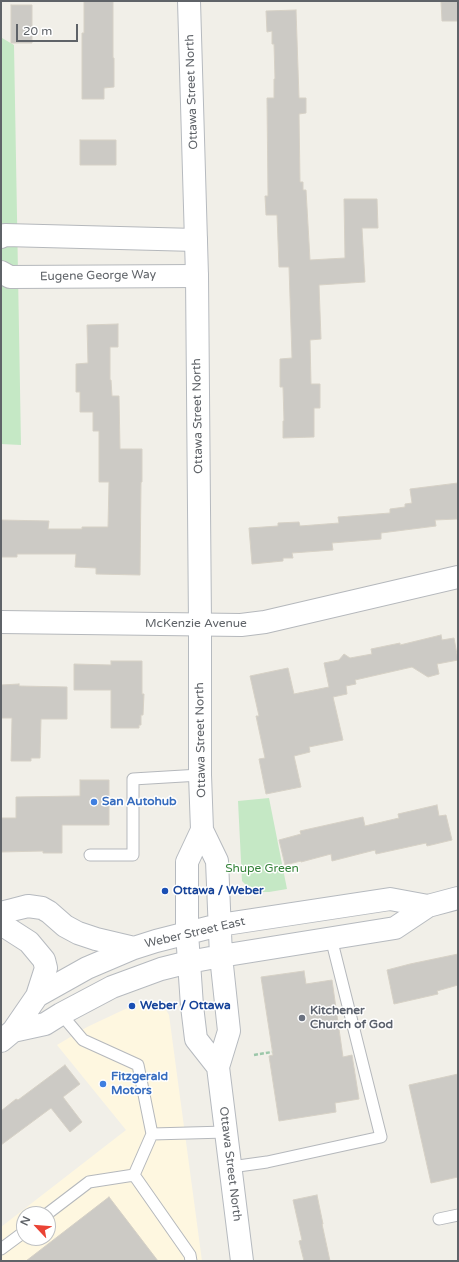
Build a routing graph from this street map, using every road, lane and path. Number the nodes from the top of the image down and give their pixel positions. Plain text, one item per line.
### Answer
1 (189, 1) edge
2 (1, 237) edge
3 (196, 240) junction
4 (1, 272) edge
5 (197, 276) junction
6 (458, 577) edge
7 (1, 622) edge
8 (200, 624) junction
9 (200, 775) junction
10 (202, 830) junction
11 (90, 855) dead end
12 (458, 898) edge
13 (428, 906) junction
14 (1, 914) edge
15 (1, 924) edge
16 (219, 925) junction
17 (187, 933) junction
18 (331, 938) junction
19 (134, 948) junction
20 (221, 956) junction
21 (189, 962) junction
22 (38, 996) junction
23 (61, 1014) junction
24 (7, 1036) edge
25 (272, 1052) dead end
26 (254, 1055) dead end
27 (218, 1067) junction
28 (226, 1132) junction
29 (152, 1134) junction
30 (231, 1167) junction
31 (134, 1175) junction
32 (56, 1207) edge
33 (458, 1215) edge
34 (439, 1219) dead end
35 (16, 1238) edge
36 (1, 1250) edge
37 (190, 1261) edge
38 (242, 1261) edge

1 - 3 main road, Ottawa Street North
2 - 3 main road
3 - 5 main road, Ottawa Street North
4 - 5 main road, Eugene George Way
5 - 8 main road, Ottawa Street North
6 - 8 main road, McKenzie Avenue
7 - 8 main road, McKenzie Avenue
8 - 9 main road, Ottawa Street North
9 - 10 main road, Ottawa Street North
9 - 11 lane
10 - 16 main road, Ottawa Street North
10 - 17 main road, Ottawa Street North
12 - 13 main road, Weber Street East
13 - 16 main road, Weber Street East
13 - 18 main road, Weber Street East
14 - 19 main road
15 - 22 main road
16 - 17 main road, Weber Street East
16 - 20 main road, Ottawa Street North
17 - 19 main road, Weber Street East
17 - 21 main road, Ottawa Street North
18 - 20 main road, Weber Street East
18 - 30 lane
19 - 22 main road, Weber Street East
20 - 21 main road, Weber Street East
20 - 27 main road, Ottawa Street North
21 - 23 main road, Weber Street East
21 - 27 main road, Ottawa Street North
22 - 24 main road, Weber Street East
23 - 24 main road, Weber Street East
23 - 29 lane
25 - 26 path
27 - 28 main road, Ottawa Street North
28 - 29 lane
28 - 30 main road, Ottawa Street North
29 - 31 lane
30 - 38 main road, Ottawa Street North
31 - 32 lane
31 - 37 lane
33 - 34 lane
35 - 36 lane

